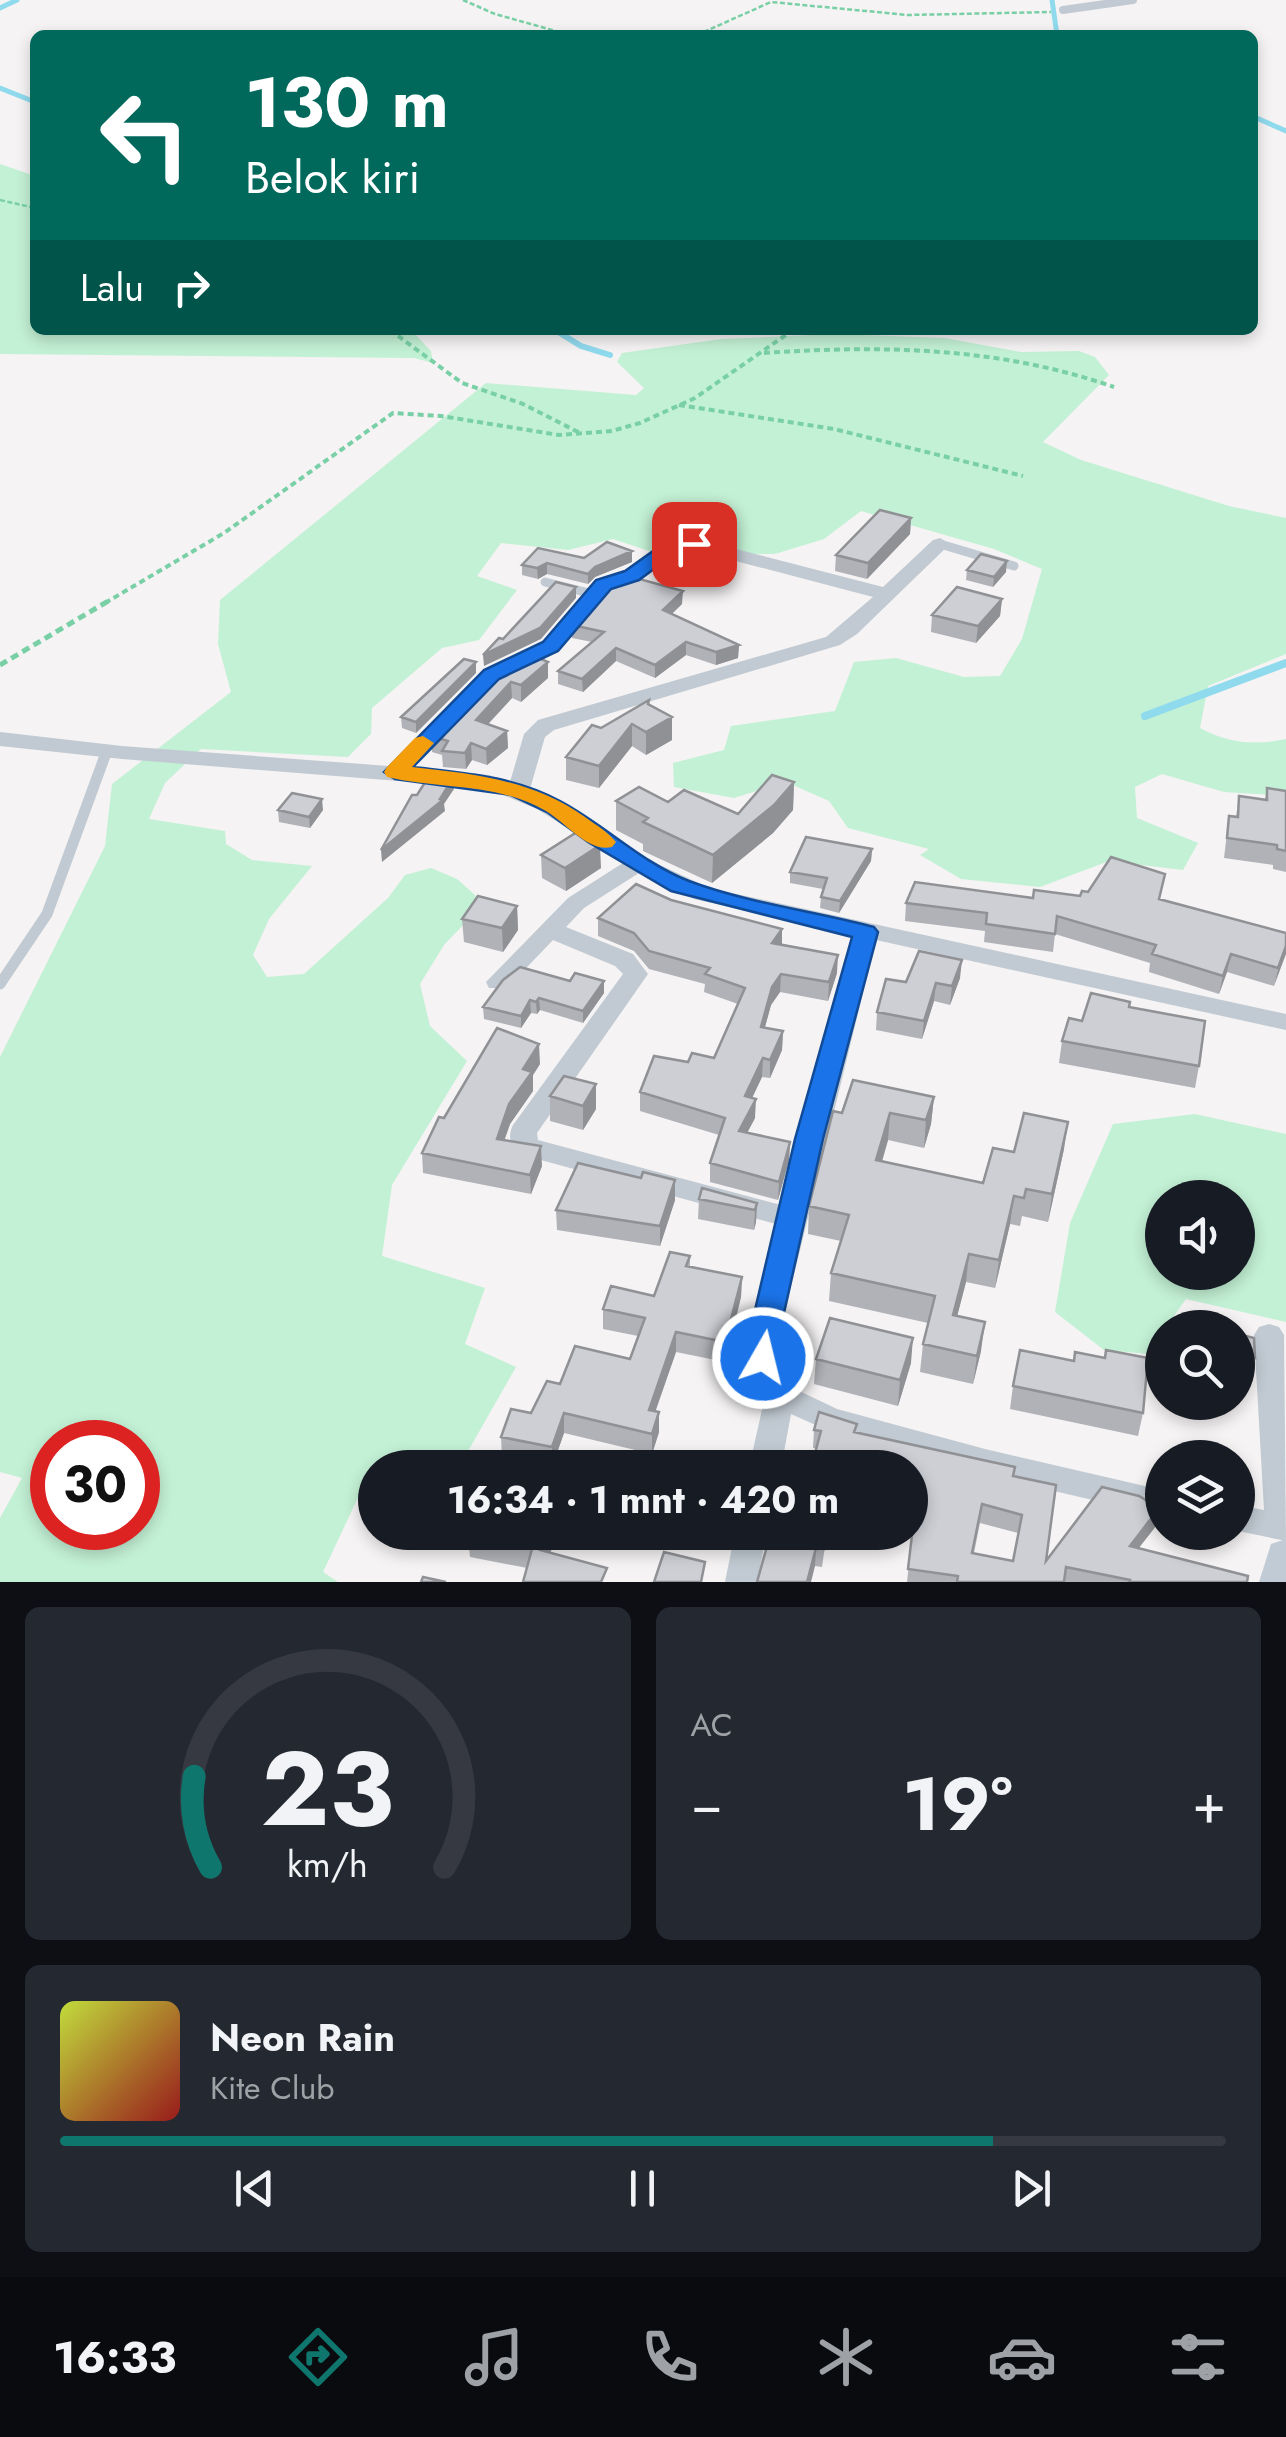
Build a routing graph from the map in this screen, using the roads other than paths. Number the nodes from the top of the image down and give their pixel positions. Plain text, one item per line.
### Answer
1 (1132, 0) edge
2 (1063, 10) dead end
3 (940, 544) joint
4 (1014, 566) dead end
5 (546, 582) dead end
6 (593, 594) junction
7 (886, 594) junction
8 (0, 739) edge
9 (106, 752) junction
10 (395, 772) junction
11 (519, 790) junction
12 (638, 863) junction
13 (548, 929) junction
14 (866, 932) junction
15 (498, 982) edge
16 (0, 984) edge
17 (1286, 1022) edge
18 (790, 1218) junction
19 (1269, 1335) dead end
20 (780, 1395) junction
21 (769, 1450) edge
22 (1145, 1499) edge
23 (1255, 1525) edge
24 (1284, 1537) edge
25 (747, 1550) edge
26 (741, 1582) edge
27 (1280, 1582) edge

1 - 2 lane
3 - 4 lane
3 - 7 street
5 - 6 lane
6 - 7 street
6 - 10 street
7 - 11 street
8 - 9 street
9 - 10 street
9 - 16 lane
10 - 11 street
11 - 12 street
12 - 13 street
12 - 14 street
13 - 15 street
13 - 18 street
14 - 17 street
14 - 18 street
18 - 20 street
19 - 24 street
20 - 21 street
20 - 22 street
23 - 24 street
24 - 27 main road
25 - 26 street

